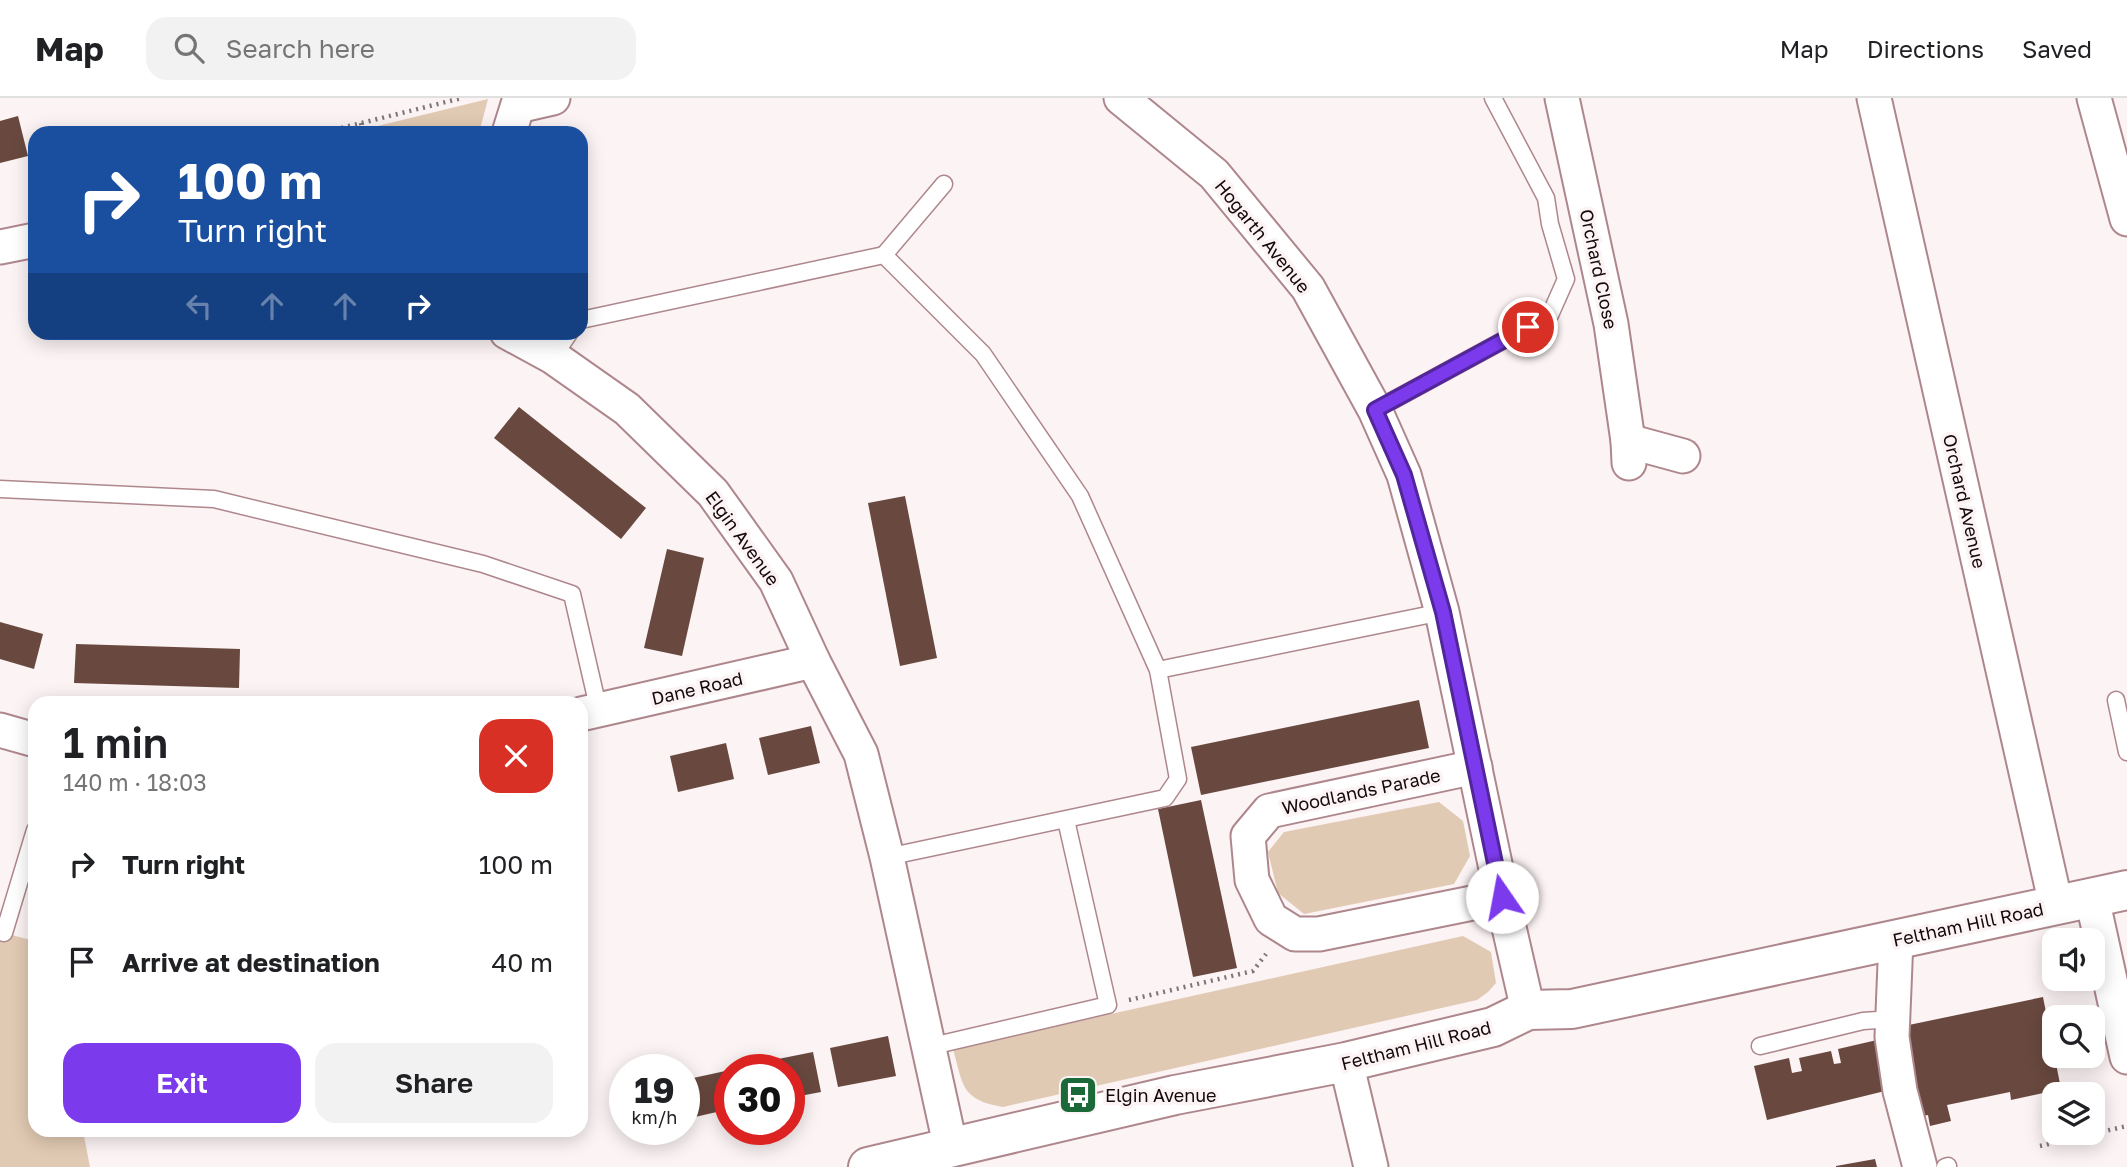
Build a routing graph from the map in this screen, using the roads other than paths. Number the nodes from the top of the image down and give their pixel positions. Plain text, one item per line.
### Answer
1 (553, 98) edge
2 (1121, 98) edge
3 (1493, 98) edge
4 (1562, 98) edge
5 (1874, 98) edge
6 (2094, 98) edge
7 (516, 112) edge
8 (944, 184) dead end
9 (2127, 219) edge
10 (28, 241) edge
11 (0, 247) edge
12 (884, 255) junction
13 (588, 318) edge
14 (541, 340) edge
15 (562, 345) edge
16 (1375, 410) junction
17 (1683, 457) dead end
18 (0, 489) edge
19 (1443, 612) junction
20 (813, 661) junction
21 (1158, 670) junction
22 (588, 696) edge
23 (2116, 700) dead end
24 (590, 712) edge
25 (0, 730) edge
26 (28, 738) edge
27 (2127, 752) edge
28 (1475, 767) junction
29 (1066, 820) junction
30 (28, 853) edge
31 (887, 858) junction
32 (1502, 897) junction
33 (2092, 897) edge
34 (4, 933) dead end
35 (1896, 939) junction
36 (1528, 1010) junction
37 (1893, 1019) junction
38 (1760, 1046) dead end
39 (928, 1047) junction
40 (2127, 1057) edge
41 (1346, 1062) junction
42 (951, 1149) junction
43 (868, 1167) edge
44 (1371, 1167) edge
45 (1920, 1167) edge

1 - 7 street
2 - 16 street, Hogarth Avenue
3 - 16 lane
4 - 17 street, Orchard Close
5 - 33 street, Orchard Avenue
6 - 9 street
8 - 12 lane
10 - 11 street
12 - 13 lane
12 - 21 lane
14 - 15 street, Elgin Avenue
15 - 20 street, Elgin Avenue
16 - 19 street, Hogarth Avenue
18 - 22 lane
19 - 21 lane
19 - 28 street, Hogarth Avenue
20 - 24 street, Dane Road
20 - 31 street, Elgin Avenue
21 - 29 lane
23 - 27 lane
25 - 26 street
28 - 32 street, Hogarth Avenue
28 - 32 street, Woodlands Parade
29 - 31 lane
29 - 39 lane
30 - 34 lane
31 - 39 street, Elgin Avenue
32 - 36 street, Hogarth Avenue
33 - 35 street, Feltham Hill Road
33 - 40 street, Orchard Avenue
35 - 36 street, Feltham Hill Road
35 - 37 street
36 - 41 street, Feltham Hill Road
37 - 38 lane
37 - 45 street
39 - 42 street, Elgin Avenue
41 - 42 street, Feltham Hill Road
41 - 44 street
42 - 43 street, Feltham Hill Road

